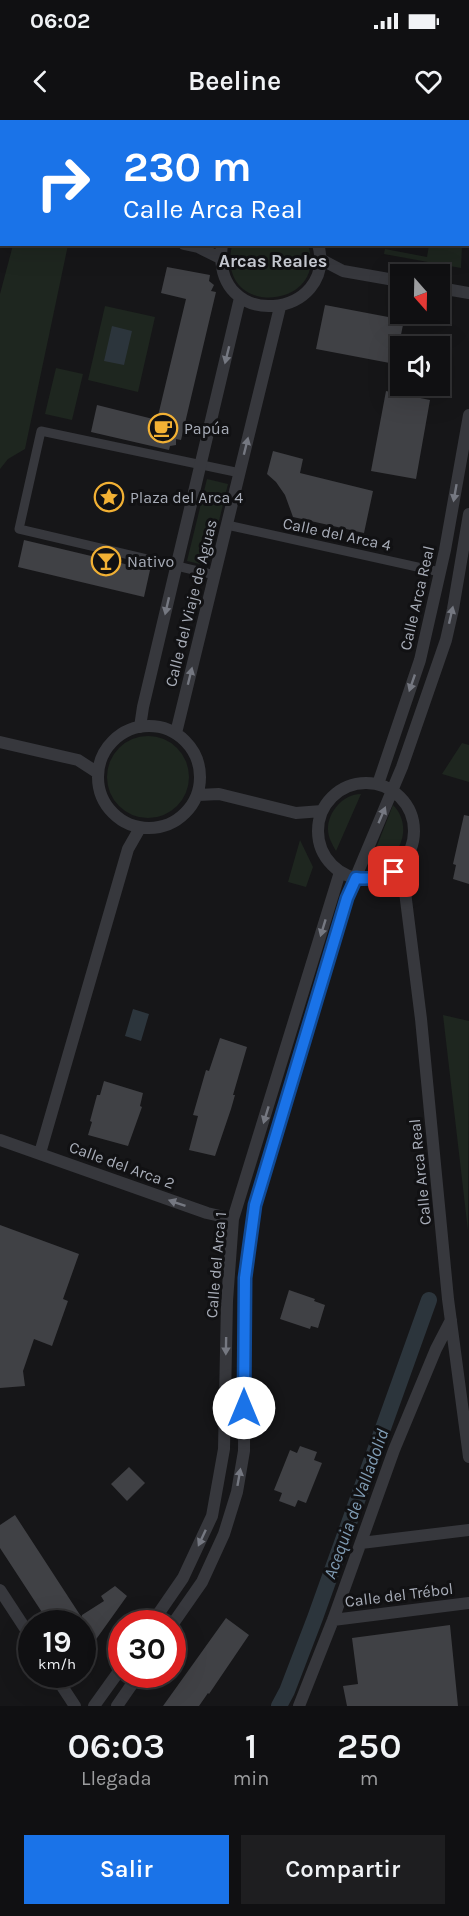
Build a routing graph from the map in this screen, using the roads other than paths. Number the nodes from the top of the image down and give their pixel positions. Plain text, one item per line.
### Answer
1 (193, 246) edge
2 (206, 246) edge
3 (222, 246) edge
4 (318, 246) edge
5 (198, 247) junction
6 (220, 258) junction
7 (320, 260) junction
8 (343, 271) junction
9 (317, 275) junction
10 (390, 279) edge
11 (450, 290) edge
12 (469, 293) edge
13 (240, 298) junction
14 (280, 307) junction
15 (469, 415) edge
16 (200, 465) junction
17 (240, 473) junction
18 (469, 514) edge
19 (227, 525) junction
20 (176, 566) junction
21 (440, 572) junction
22 (215, 575) junction
23 (140, 727) junction
24 (176, 733) junction
25 (0, 742) edge
26 (102, 757) junction
27 (78, 760) junction
28 (98, 773) junction
29 (200, 782) junction
30 (378, 784) junction
31 (393, 790) junction
32 (219, 794) junction
33 (198, 795) junction
34 (322, 811) junction
35 (296, 813) junction
36 (127, 823) junction
37 (317, 825) junction
38 (140, 828) junction
39 (128, 849) junction
40 (405, 861) junction
41 (340, 872) junction
42 (394, 872) junction
43 (356, 878) junction
44 (404, 884) junction
45 (0, 1140) edge
46 (40, 1153) junction
47 (233, 1220) junction
48 (451, 1320) junction
49 (469, 1457) edge
50 (469, 1530) edge
51 (362, 1543) junction
52 (0, 1590) edge
53 (469, 1603) edge
54 (161, 1610) edge
55 (182, 1610) edge
56 (18, 1618) edge
57 (333, 1620) junction
58 (108, 1686) edge
59 (63, 1688) edge
60 (130, 1688) edge
61 (75, 1706) edge
62 (94, 1706) edge
63 (117, 1706) edge
64 (299, 1706) edge

1 - 5 street
2 - 5 street
3 - 6 street
4 - 7 street
5 - 6 street
6 - 13 street
7 - 8 street
7 - 9 street
8 - 9 street
8 - 10 street
9 - 14 street
11 - 12 street
13 - 14 street
13 -> 16 street, Calle del Viaje de Aguas
17 -> 14 street, Calle del Viaje de Aguas
15 -> 21 street, Calle Arca Real
16 - 17 street
16 - 20 street, Calle del Viaje de Aguas
16 - 20 street
17 - 19 street, Calle del Viaje de Aguas
31 -> 18 street, Calle Arca Real
19 - 21 street, Calle del Arca 4
19 - 22 street, Calle del Viaje de Aguas
20 - 22 street
20 -> 23 street, Calle del Viaje de Aguas
21 -> 30 street, Calle Arca Real
24 -> 22 street, Calle del Viaje de Aguas
23 - 24 street
23 - 26 street
24 - 29 street
25 - 27 street
26 - 27 street
26 - 28 street
27 - 28 street
28 - 36 street
29 - 32 street
29 - 33 street
30 - 31 street
30 - 34 street
31 - 40 street, Calle Arca Real
43 -> 31 street, Calle Arca Real
32 - 33 street
32 - 35 street
33 - 38 street
34 - 35 street
34 - 37 street
35 - 37 street
36 - 38 street
36 - 39 street
37 - 41 street
38 - 39 street
39 - 46 street
40 - 42 street, Calle Arca Real
40 - 44 street, Calle Arca Real
41 - 43 street
41 -> 47 street, Calle del Arca 1
42 - 43 street
42 - 44 street
55 -> 43 street, Calle del Arca 1
44 - 48 street, Calle Arca Real
45 - 46 street, Calle del Arca 2
47 -> 46 street, Calle del Arca 2
47 -> 54 street, Calle del Arca 1
48 - 49 street, Calle Arca Real
48 - 51 street
50 - 51 street
51 - 57 street
52 - 56 street
53 - 57 street, Calle del Trébol
57 - 64 street
58 - 62 street
59 - 61 street
60 - 63 street

